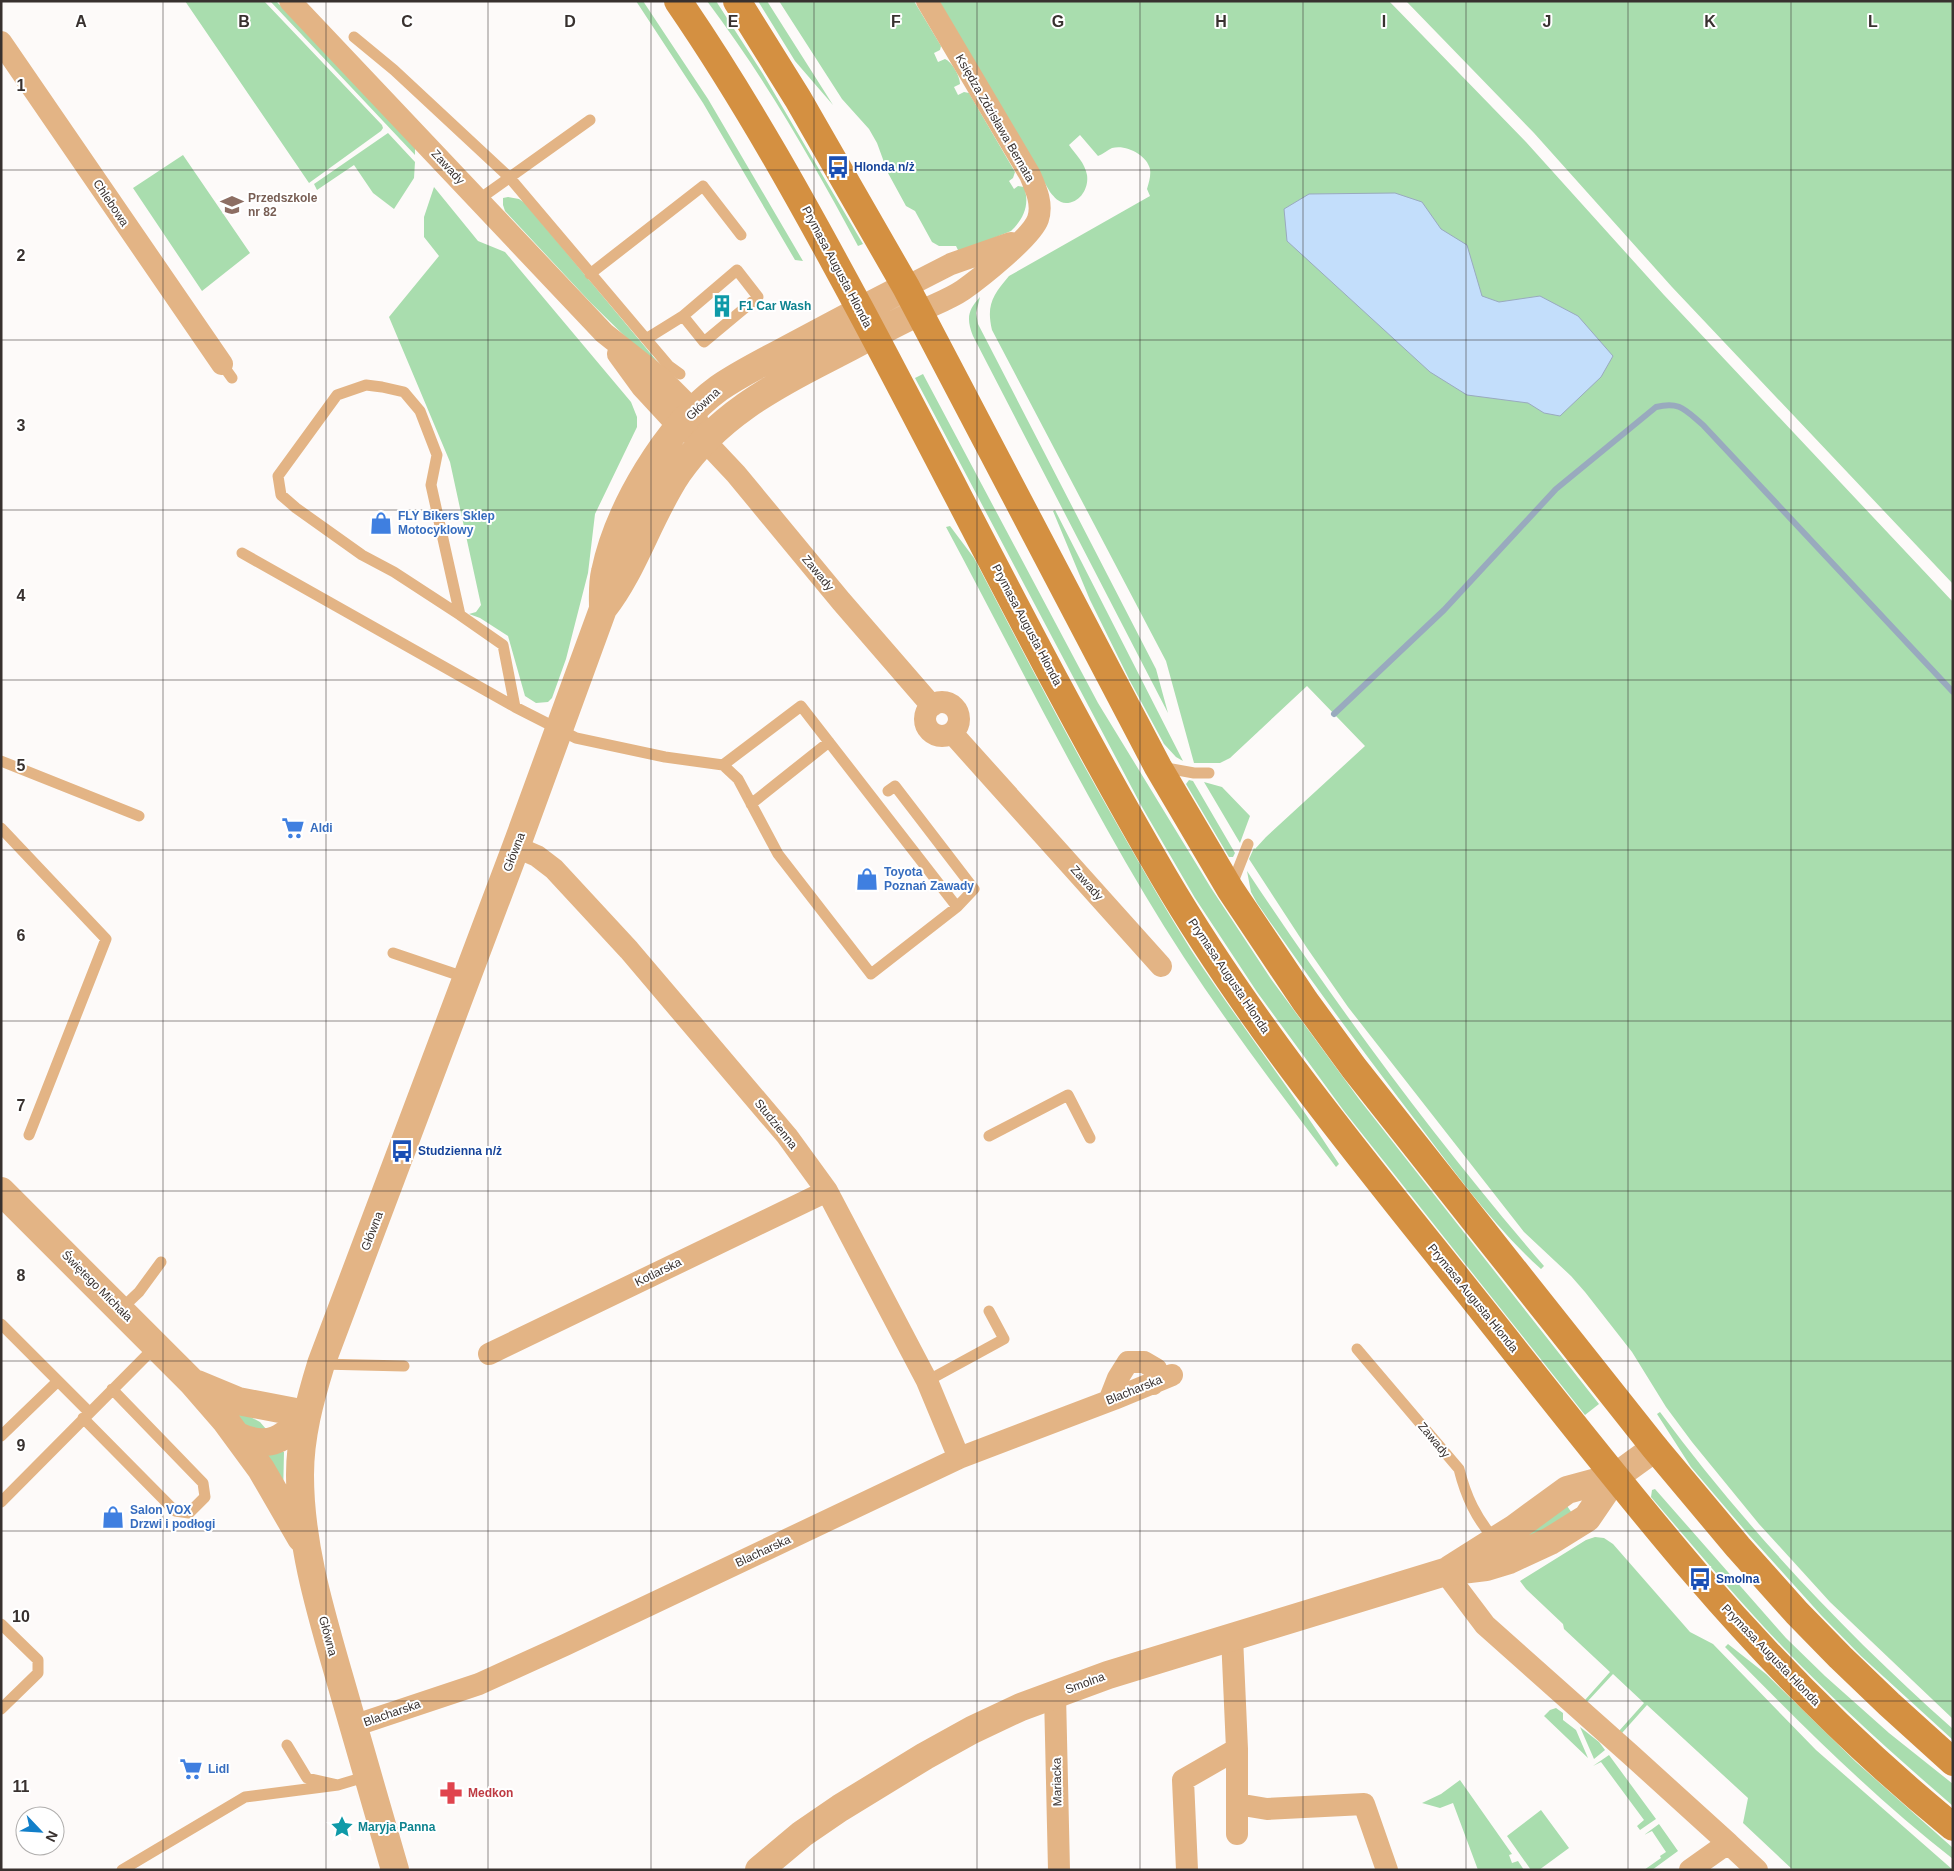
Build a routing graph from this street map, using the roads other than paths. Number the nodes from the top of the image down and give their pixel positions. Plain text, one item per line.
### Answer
1 (290, 1) edge
2 (678, 1) edge
3 (738, 1) edge
4 (927, 1) edge
5 (354, 37) dead end
6 (1, 42) edge
7 (590, 120) dead end
8 (510, 178) junction
9 (478, 200) junction
10 (741, 235) dead end
11 (1026, 238) junction
12 (590, 274) junction
13 (906, 287) junction
14 (860, 310) junction
15 (919, 312) junction
16 (683, 316) junction
17 (604, 333) junction
18 (874, 335) junction
19 (646, 339) junction
20 (227, 371) dead end
21 (670, 373) junction
22 (687, 419) junction
23 (704, 440) junction
24 (242, 553) dead end
25 (603, 609) junction
26 (460, 615) junction
27 (515, 707) junction
28 (560, 730) junction
29 (829, 742) junction
30 (1, 761) edge
31 (723, 765) junction
32 (1158, 766) junction
33 (1209, 773) dead end
34 (888, 791) dead end
35 (751, 804) junction
36 (139, 816) dead end
37 (1, 828) edge
38 (1248, 844) dead end
39 (516, 847) junction
40 (1230, 889) junction
41 (956, 907) junction
42 (393, 953) dead end
43 (1161, 966) dead end
44 (467, 978) junction
45 (29, 1135) dead end
46 (989, 1136) dead end
47 (1090, 1138) dead end
48 (1, 1191) edge
49 (826, 1191) junction
50 (161, 1262) dead end
51 (120, 1310) junction
52 (989, 1311) dead end
53 (1, 1324) edge
54 (156, 1346) junction
55 (1357, 1349) dead end
56 (489, 1354) dead end
57 (321, 1364) junction
58 (404, 1366) dead end
59 (1163, 1379) dead end
60 (58, 1381) junction
61 (927, 1381) junction
62 (192, 1382) junction
63 (112, 1389) junction
64 (306, 1414) junction
65 (86, 1415) junction
66 (1, 1436) edge
67 (238, 1436) junction
68 (1654, 1448) junction
69 (959, 1458) junction
70 (1615, 1477) junction
71 (1, 1502) edge
72 (1495, 1540) junction
73 (306, 1546) junction
74 (1445, 1572) junction
75 (1, 1624) edge
76 (1232, 1637) junction
77 (1055, 1694) junction
78 (1, 1709) edge
79 (354, 1726) junction
80 (287, 1745) dead end
81 (1237, 1749) junction
82 (1953, 1762) edge
83 (368, 1776) junction
84 (338, 1786) junction
85 (1237, 1804) junction
86 (1953, 1827) edge
87 (1236, 1834) dead end
88 (1728, 1844) junction
89 (122, 1870) edge
90 (395, 1870) edge
91 (759, 1870) edge
92 (1059, 1870) edge
93 (1187, 1870) edge
94 (1387, 1870) edge
95 (1690, 1870) edge
96 (1757, 1870) edge

1 - 9 street, Zawady
2 - 14 main road, Prymasa Augusta Hlonda
3 - 13 main road
4 - 11 street, Księdza Zdzisława Bernata
5 - 8 lane
6 - 20 street, Chlebowa
7 - 8 lane
8 - 9 lane
8 - 12 lane
9 - 17 street, Zawady
10 - 12 lane
11 - 13 street
11 - 15 street
12 - 19 lane
13 - 14 street, Główna
13 - 15 main road
14 - 18 main road, Prymasa Augusta Hlonda
14 - 22 street, Główna
15 - 18 street, Główna
15 - 32 main road
16 - 16 lane
16 - 19 lane
17 - 21 street, Zawady
17 - 22 street, Zawady
18 - 23 street, Główna
18 - 70 main road, Prymasa Augusta Hlonda
19 - 21 lane
21 - 22 street, Zawady
22 - 23 street, Zawady
22 - 25 street, Główna
23 - 25 street, Główna
23 - 43 street, Zawady
24 - 27 lane
25 - 28 street, Główna
26 - 26 lane
26 - 27 lane
27 - 28 lane
28 - 31 lane
28 - 39 street, Główna
29 - 31 lane
29 - 35 lane
29 - 41 lane
30 - 36 lane
31 - 35 lane
32 - 33 lane
32 - 40 main road
34 - 41 lane
35 - 41 lane
37 - 45 lane
38 - 40 lane
39 - 44 street, Główna
39 - 49 street, Studzienna
40 - 68 main road
42 - 44 lane
44 - 57 street, Główna
46 - 47 lane
48 - 51 street, Świętego Michała
49 - 56 street, Kotlarska
49 - 61 street, Studzienna
50 - 51 lane
51 - 54 street, Świętego Michała
52 - 61 lane
53 - 60 lane
54 - 62 street, Świętego Michała
54 - 63 lane
55 - 72 lane, Zawady
57 - 58 lane
57 - 64 street, Główna
59 - 69 street, Blacharska
60 - 65 lane
60 - 66 lane
61 - 69 street, Studzienna
62 - 64 street, Świętego Michała
62 - 67 street, Świętego Michała
63 - 65 lane
63 - 65 lane
64 - 67 street
64 - 73 street, Główna
65 - 71 lane
67 - 73 street, Świętego Michała
68 - 70 street, Smolna
68 - 82 main road
69 - 79 street, Blacharska
70 - 72 street, Smolna
70 - 74 street, Smolna
70 - 86 main road, Prymasa Augusta Hlonda
72 - 74 street, Smolna
73 - 79 street, Główna
74 - 76 street, Smolna
74 - 88 street
75 - 78 lane
76 - 77 street, Smolna
76 - 81 street
77 - 91 street, Smolna
77 - 92 street, Mariacka
79 - 83 street, Główna
80 - 84 lane
81 - 85 street
81 - 93 street
83 - 84 lane
83 - 90 street, Główna
84 - 89 lane
85 - 87 street
85 - 94 street
88 - 95 street
88 - 96 street

